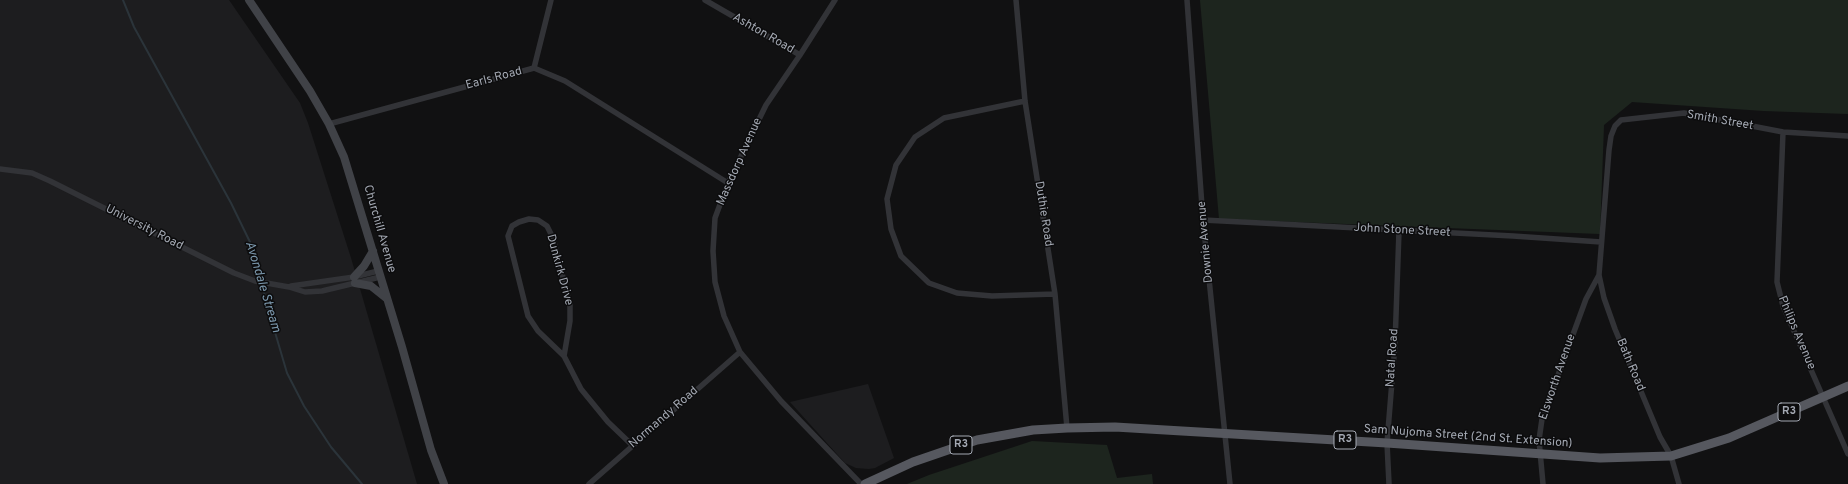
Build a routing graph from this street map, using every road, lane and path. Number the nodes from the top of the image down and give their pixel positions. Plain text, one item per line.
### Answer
1 (249, 0) edge
2 (551, 0) edge
3 (704, 0) edge
4 (834, 0) edge
5 (1016, 0) edge
6 (1187, 0) edge
7 (800, 55) junction
8 (534, 68) junction
9 (1025, 101) junction
10 (329, 124) junction
11 (1783, 132) junction
12 (1848, 136) edge
13 (0, 169) edge
14 (728, 183) junction
15 (1203, 220) junction
16 (1399, 231) junction
17 (1601, 242) junction
18 (373, 251) junction
19 (379, 274) junction
20 (1599, 275) junction
21 (355, 280) junction
22 (289, 287) junction
23 (1055, 294) junction
24 (388, 300) junction
25 (740, 352) junction
26 (564, 356) junction
27 (1848, 386) edge
28 (1822, 398) junction
29 (1067, 428) junction
30 (1224, 433) junction
31 (1387, 443) junction
32 (632, 445) junction
33 (1540, 454) junction
34 (1848, 454) edge
35 (1672, 456) junction
36 (444, 484) edge
37 (589, 484) edge
38 (861, 484) edge
39 (865, 484) edge
40 (1230, 484) edge
41 (1389, 484) edge
42 (1543, 484) edge
43 (1679, 484) edge

1 - 10 main road, Churchill Avenue
2 - 8 street
3 - 7 street, Ashton Road
4 - 7 street, Massdorp Avenue
5 - 9 street, Duthie Road
6 - 15 street, Downie Avenue
7 - 14 street, Massdorp Avenue
8 - 10 street, Earls Road
8 - 14 street, Earls Road
9 - 23 street, Duthie Road
9 - 23 street
10 - 18 main road, Churchill Avenue
11 - 12 street, Smith Street
11 - 17 street, Smith Street
11 - 28 street, Philips Avenue
13 - 22 street, University Road
14 - 25 street, Massdorp Avenue
15 - 16 street, John Stone Street
15 - 30 street, Downie Avenue
16 - 17 street, John Stone Street
16 - 31 street, Natal Road
17 - 20 street, Bath Road
18 - 19 main road, Churchill Avenue
18 - 21 main road
19 - 21 street, University Road
19 - 24 main road, Churchill Avenue
20 - 33 street, Elsworth Avenue
20 - 35 street, Bath Road
21 - 22 street, University Road
21 - 22 street, University Road
21 - 24 main road
23 - 29 street, Duthie Road
24 - 36 main road, Churchill Avenue
25 - 32 street, Normandy Road
25 - 38 street, Massdorp Avenue
26 - 26 street, Dunkirk Drive
26 - 32 street, Dunkirk Drive
27 - 28 highway, Sam Nujoma Street (2nd St. Extension) / R3
28 - 34 street, Philips Avenue
28 - 35 highway, Sam Nujoma Street (2nd St. Extension) / R3
29 - 30 highway, Sam Nujoma Street (2nd St. Extension) / R3
29 - 39 highway, Sam Nujoma Street (2nd St. Extension) / R3
30 - 31 highway, Sam Nujoma Street (2nd St. Extension) / R3
30 - 40 street, Downie Avenue
31 - 33 highway, Sam Nujoma Street (2nd St. Extension) / R3
31 - 41 street, Natal Road
32 - 37 street, Normandy Road
33 - 35 highway, Sam Nujoma Street (2nd St. Extension) / R3
33 - 42 street, Elsworth Avenue
35 - 43 street, Bath Road

